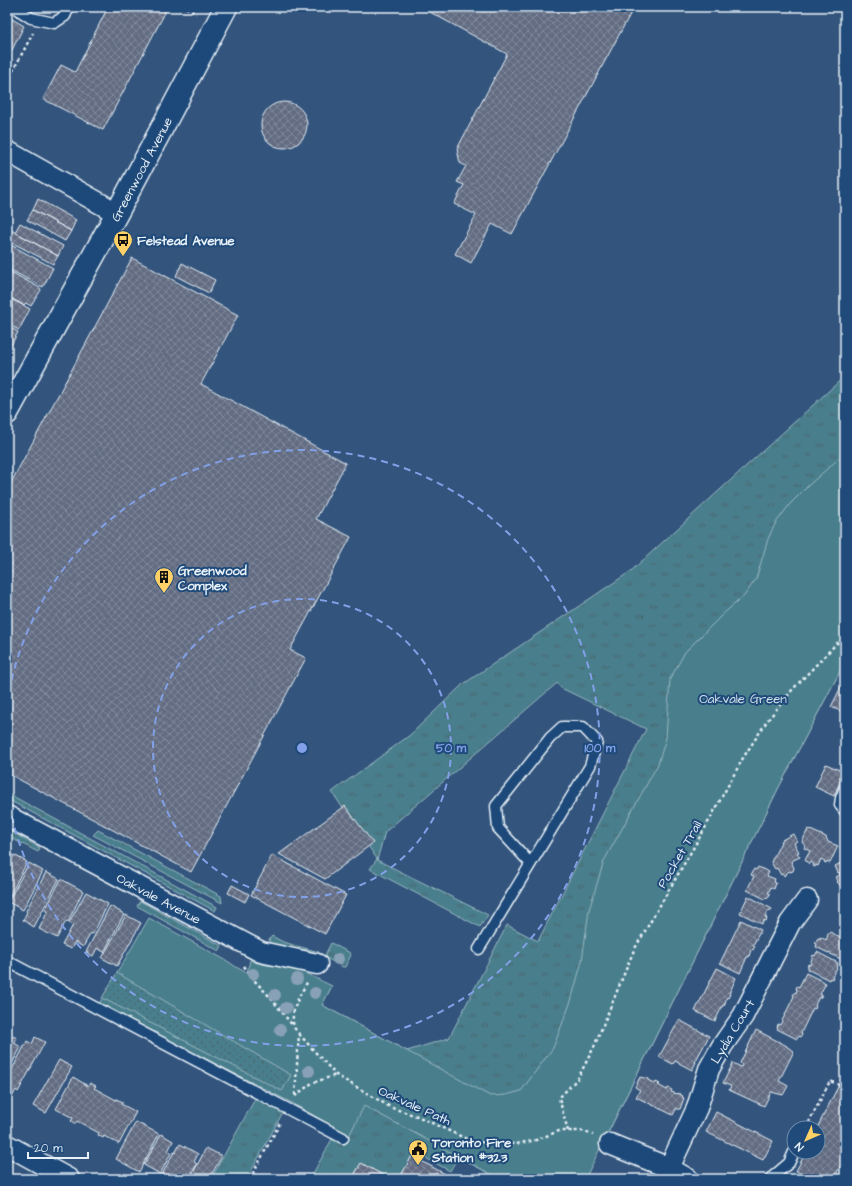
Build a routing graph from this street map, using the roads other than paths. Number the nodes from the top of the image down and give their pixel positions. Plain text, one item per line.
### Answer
1 (14, 7) edge
2 (69, 7) edge
3 (226, 7) edge
4 (7, 151) edge
5 (117, 213) junction
6 (7, 413) edge
7 (845, 788) edge
8 (845, 811) edge
9 (7, 816) edge
10 (530, 863) junction
11 (807, 900) dead end
12 (480, 949) dead end
13 (7, 961) edge
14 (313, 972) road end
15 (343, 1138) dead end
16 (7, 1144) edge
17 (610, 1144) road end
18 (790, 1160) edge
19 (669, 1168) junction
20 (69, 1179) edge
21 (688, 1179) edge
22 (770, 1179) edge

1 - 2 lane
3 - 5 street, Greenwood Avenue
4 - 5 street
5 - 6 street, Greenwood Avenue
7 - 8 lane
9 - 14 street, Oakvale Avenue
10 - 10 lane
10 - 12 lane
11 - 19 street, Lydia Court
13 - 15 lane
16 - 20 street
17 - 19 street
18 - 22 lane
19 - 21 street

